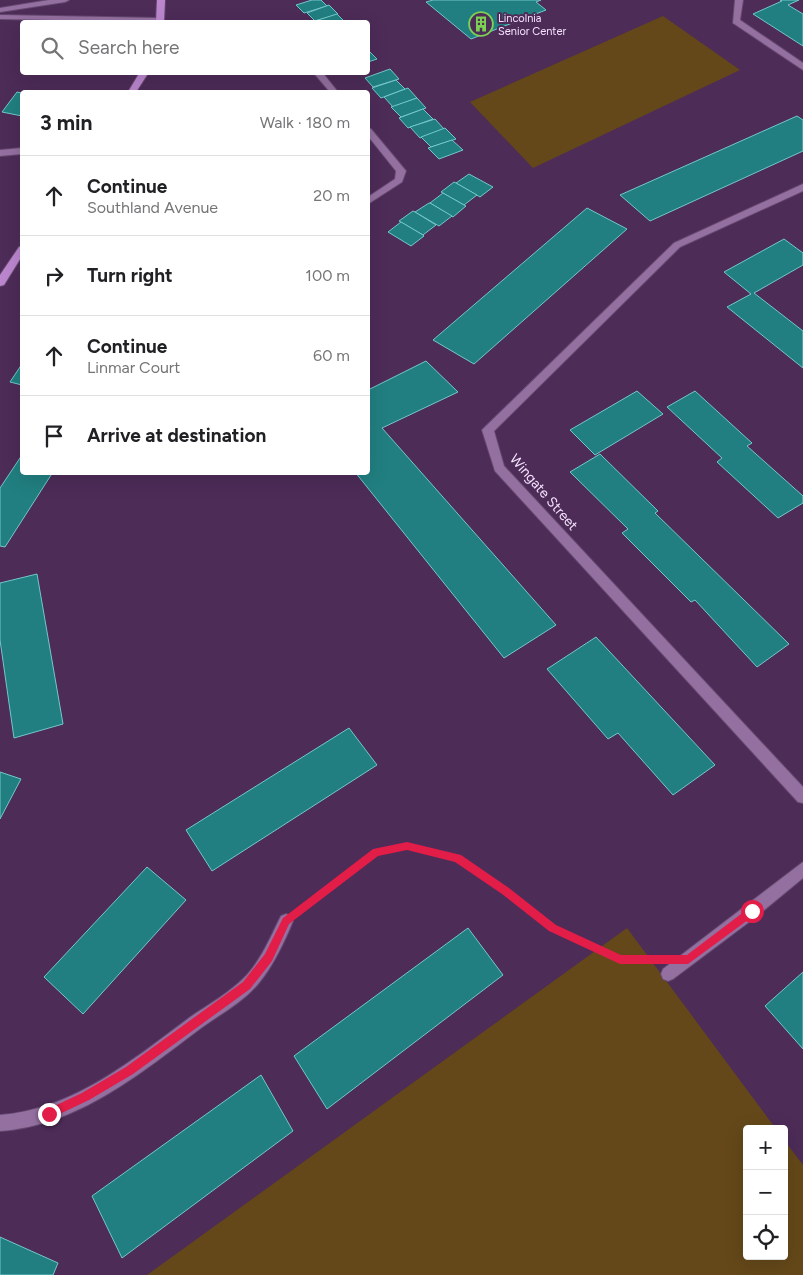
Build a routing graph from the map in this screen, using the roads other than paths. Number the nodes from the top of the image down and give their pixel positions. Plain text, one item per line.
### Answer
1 (65, 0) edge
2 (161, 0) edge
3 (739, 0) edge
4 (0, 10) edge
5 (0, 17) edge
6 (120, 20) edge
7 (160, 20) edge
8 (803, 67) edge
9 (143, 75) edge
10 (320, 75) edge
11 (133, 90) edge
12 (332, 90) edge
13 (370, 133) edge
14 (20, 151) edge
15 (0, 152) edge
16 (803, 187) edge
17 (370, 200) edge
18 (20, 252) edge
19 (0, 283) edge
20 (803, 797) edge
21 (803, 868) edge
22 (286, 921) road end
23 (668, 974) dead end
24 (0, 1123) edge

1 - 4 street
2 - 7 main road
3 - 8 street
5 - 6 street
9 - 11 main road
10 - 12 street
13 - 17 street
14 - 15 street
16 - 20 street, Wingate Street
18 - 19 main road
21 - 23 street
22 - 24 street

